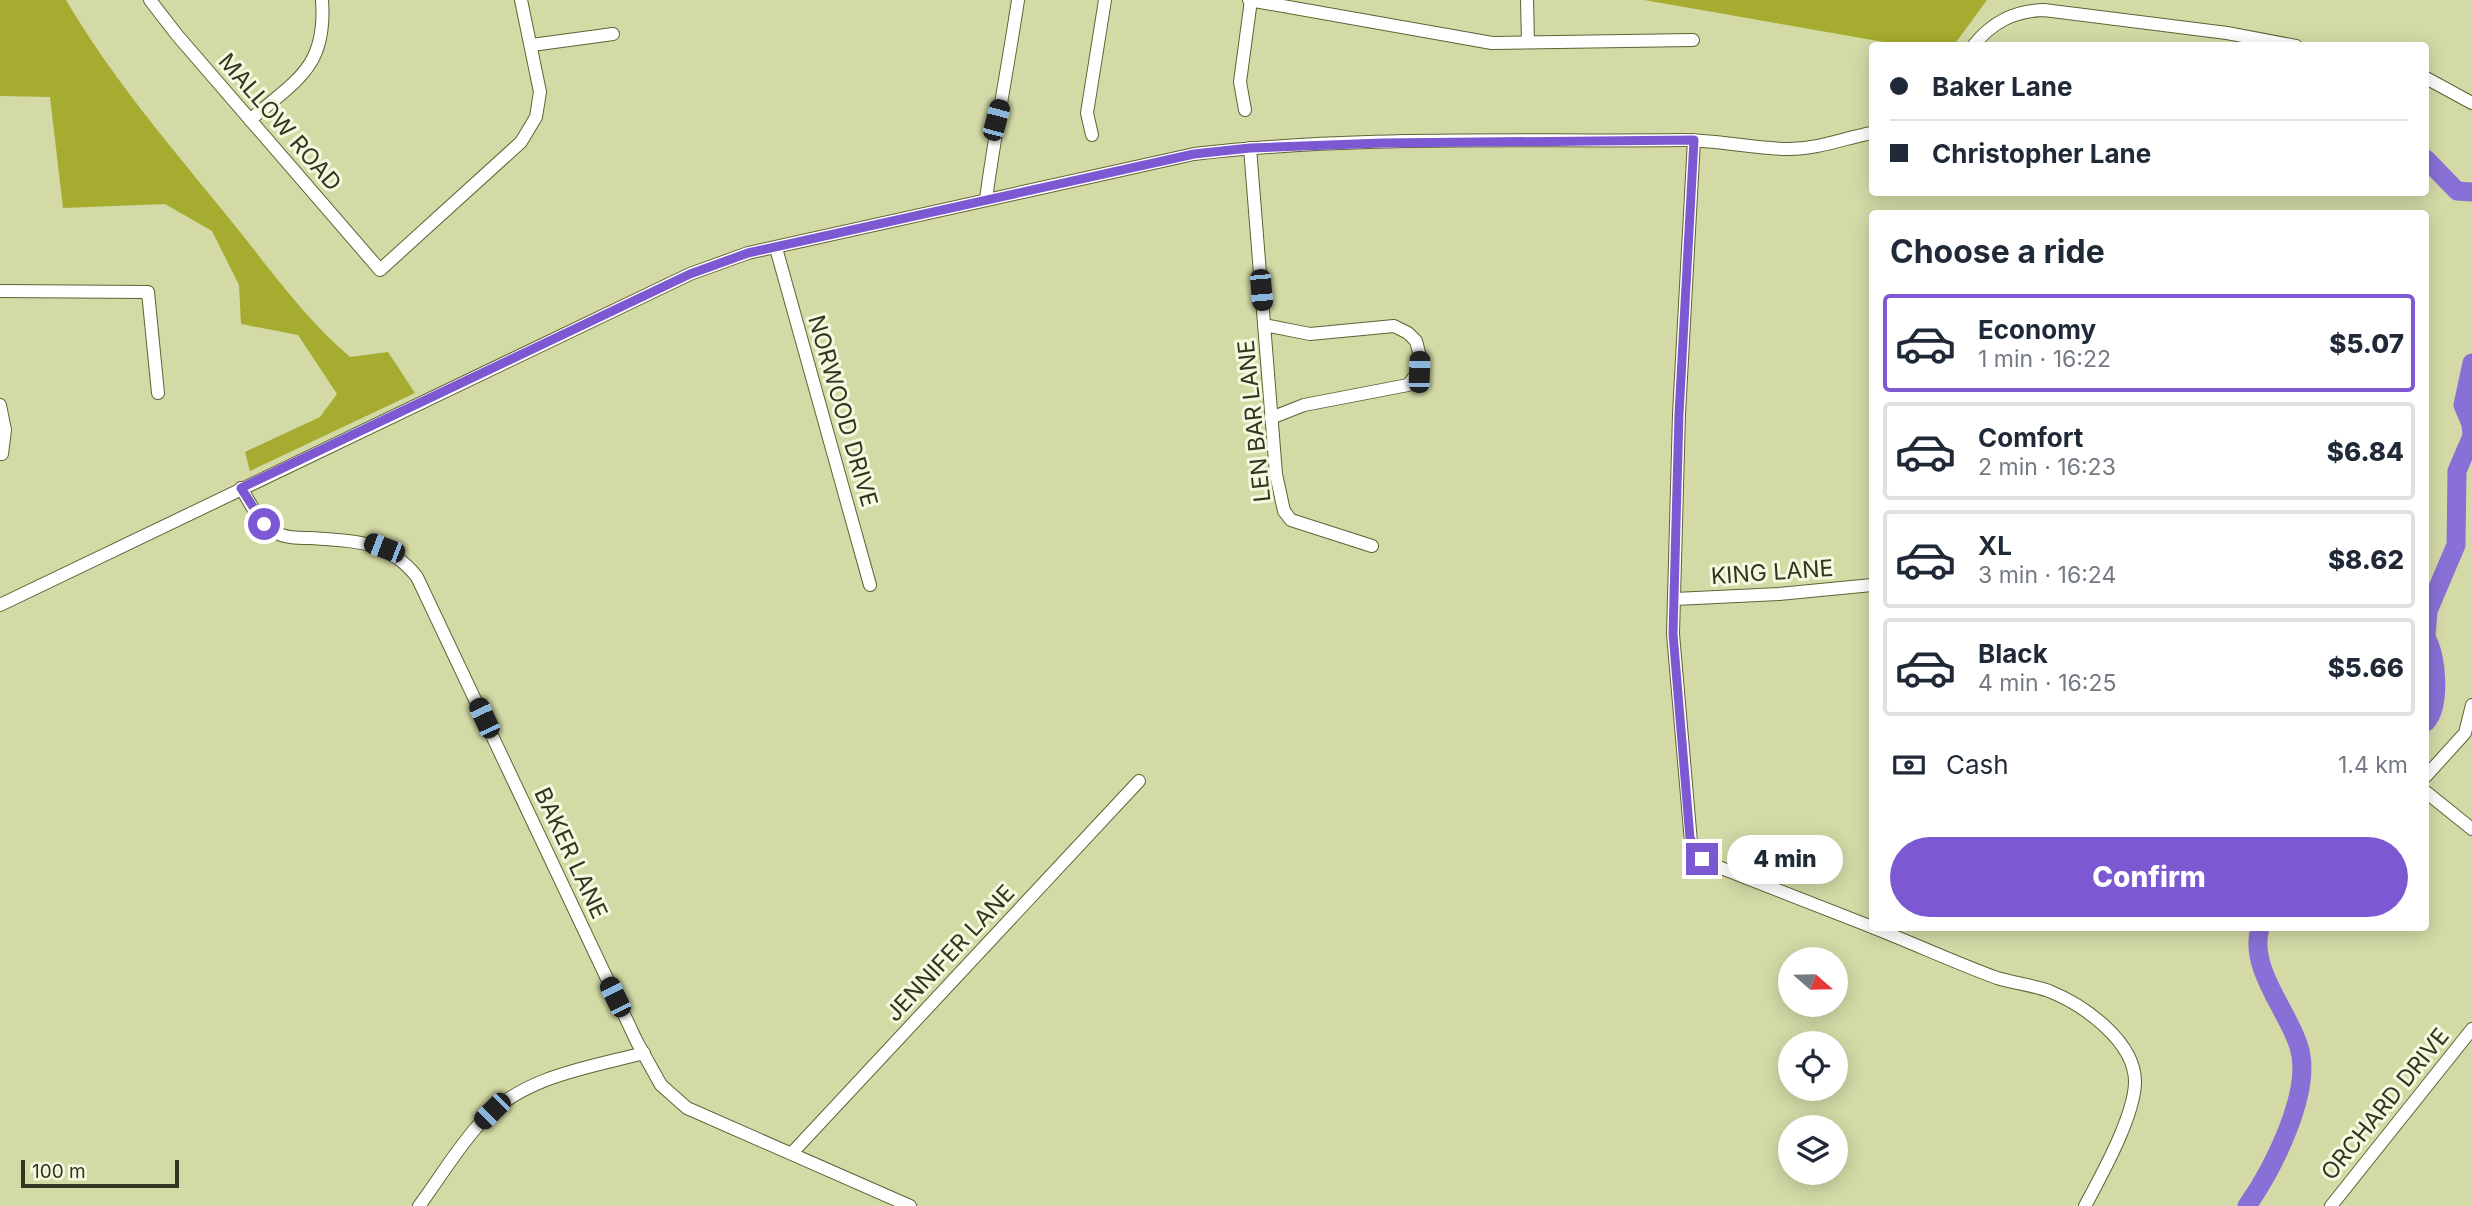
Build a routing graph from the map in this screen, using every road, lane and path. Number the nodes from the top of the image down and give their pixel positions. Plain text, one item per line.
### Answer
1 (150, 0) edge
2 (322, 0) edge
3 (521, 0) edge
4 (1018, 0) edge
5 (1105, 0) edge
6 (1250, 0) edge
7 (1527, 0) edge
8 (613, 34) dead end
9 (1693, 40) dead end
10 (1528, 42) junction
11 (1977, 42) edge
12 (2275, 42) edge
13 (532, 45) junction
14 (2429, 80) edge
15 (2472, 103) edge
16 (1245, 110) dead end
17 (250, 120) junction
18 (1869, 134) edge
19 (1092, 135) dead end
20 (1694, 140) junction
21 (1250, 148) junction
22 (986, 200) junction
23 (776, 248) junction
24 (0, 291) edge
25 (1264, 325) junction
26 (158, 393) dead end
27 (0, 405) edge
28 (1271, 418) junction
29 (2, 454) dead end
30 (241, 488) junction
31 (1372, 546) dead end
32 (870, 585) dead end
33 (1869, 585) edge
34 (1675, 599) junction
35 (0, 604) edge
36 (2472, 705) edge
37 (2429, 773) edge
38 (1139, 781) dead end
39 (2429, 794) edge
40 (2472, 829) edge
41 (1869, 925) edge
42 (1883, 931) edge
43 (2472, 1029) edge
44 (643, 1054) junction
45 (792, 1153) junction
46 (894, 1203) edge
47 (419, 1206) edge
48 (911, 1206) edge
49 (2085, 1206) edge
50 (2331, 1206) edge

1 - 17 street, MALLOW ROAD
2 - 17 street
3 - 13 street
4 - 22 street
5 - 19 street
6 - 10 street
6 - 16 street
7 - 10 street
8 - 13 street
9 - 10 street
11 - 12 street
13 - 17 street, MALLOW ROAD
14 - 15 street
18 - 20 street
20 - 21 street
20 - 34 street
21 - 22 street
21 - 25 street, LEN BAR LANE
22 - 23 street
23 - 30 street
23 - 32 street, NORWOOD DRIVE
24 - 26 street
25 - 28 street, LEN BAR LANE
25 - 28 street
27 - 29 street
28 - 31 street, LEN BAR LANE
30 - 35 street
30 - 44 street, BAKER LANE
33 - 34 street, KING LANE
34 - 41 street
36 - 37 street
38 - 45 street, JENNIFER LANE
39 - 40 street
42 - 49 street
43 - 50 street, ORCHARD DRIVE
44 - 45 street, BAKER LANE
44 - 47 street
45 - 46 street, BAKER LANE
46 - 48 street, BAKER LANE

